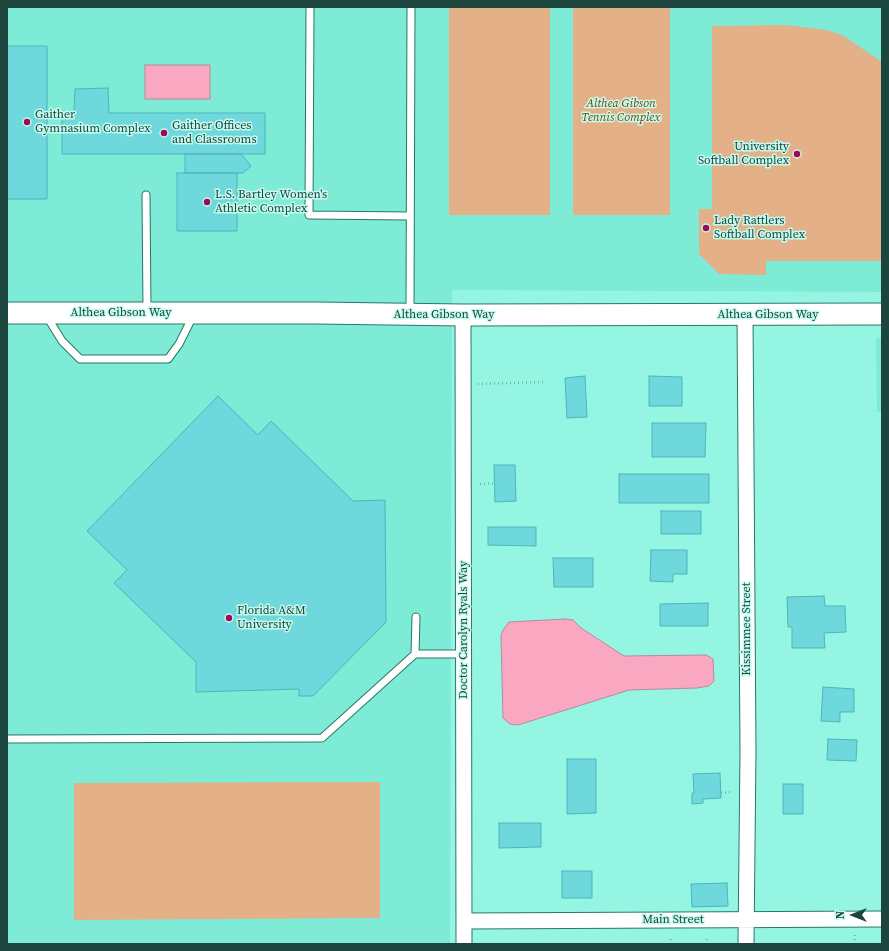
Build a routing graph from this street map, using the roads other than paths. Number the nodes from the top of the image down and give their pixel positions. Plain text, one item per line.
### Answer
1 (310, 7) edge
2 (411, 7) edge
3 (146, 195) dead end
4 (410, 216) junction
5 (7, 313) edge
6 (45, 313) junction
7 (147, 313) junction
8 (195, 313) junction
9 (882, 314) edge
10 (410, 315) junction
11 (745, 315) junction
12 (463, 316) junction
13 (416, 617) dead end
14 (415, 654) junction
15 (464, 654) junction
16 (7, 739) edge
17 (882, 919) edge
18 (745, 920) junction
19 (464, 921) junction
20 (464, 944) edge
21 (746, 944) edge

1 - 4 lane
2 - 4 lane
3 - 7 lane
4 - 10 lane
5 - 6 street, Althea Gibson Way
6 - 7 street, Althea Gibson Way
6 - 8 lane
7 - 8 street, Althea Gibson Way
8 - 10 street, Althea Gibson Way
9 - 11 street, Althea Gibson Way
10 - 12 street, Althea Gibson Way
11 - 12 street, Althea Gibson Way
11 - 18 street, Kissimmee Street
12 - 15 street, Doctor Carolyn Ryals Way
13 - 14 lane
14 - 15 lane
14 - 16 lane
15 - 19 street, Doctor Carolyn Ryals Way
17 - 18 street, Main Street
18 - 19 street, Main Street
18 - 21 street, Kissimmee Street
19 - 20 street, Doctor Carolyn Ryals Way

